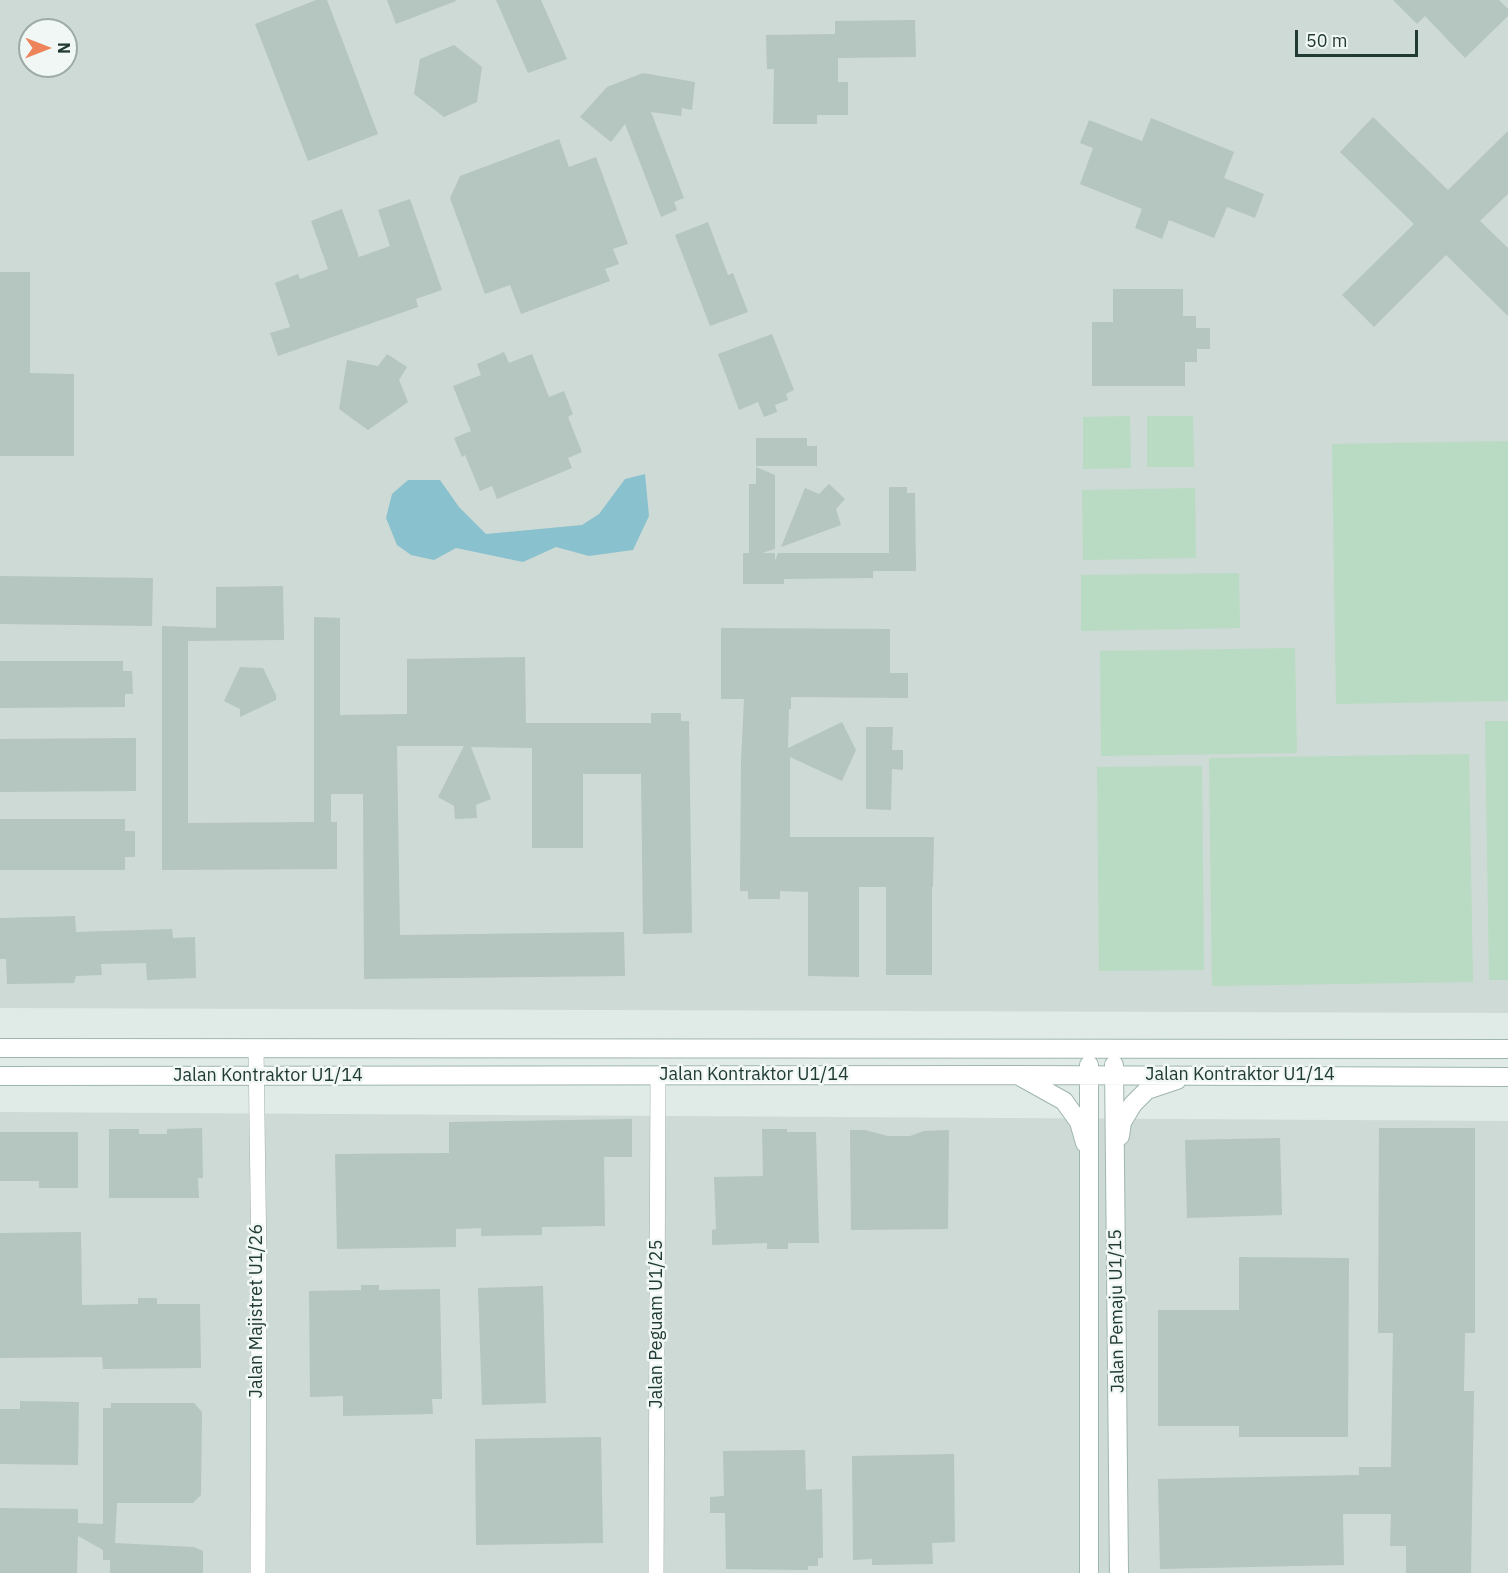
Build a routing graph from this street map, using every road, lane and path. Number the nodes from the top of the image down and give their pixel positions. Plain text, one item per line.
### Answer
1 (0, 1048) edge
2 (256, 1048) junction
3 (1089, 1049) junction
4 (1114, 1049) junction
5 (1508, 1049) edge
6 (658, 1075) junction
7 (1016, 1075) junction
8 (1090, 1075) junction
9 (1114, 1075) junction
10 (1190, 1075) junction
11 (0, 1076) edge
12 (256, 1076) junction
13 (1508, 1077) edge
14 (1115, 1161) junction
15 (1090, 1162) junction
16 (258, 1573) edge
17 (656, 1573) edge
18 (1089, 1573) edge
19 (1119, 1573) edge

1 - 2 street, Jalan Kontraktor U1/14
2 - 3 street, Jalan Kontraktor U1/14
2 - 12 street, Jalan Majistret U1/26
3 - 4 street, Jalan Kontraktor U1/14
3 - 8 street, Jalan Pemaju U1/15
4 - 5 street, Jalan Kontraktor U1/14
4 - 9 street, Jalan Pemaju U1/15
6 - 7 street, Jalan Kontraktor U1/14
6 - 12 street, Jalan Kontraktor U1/14
6 - 17 street, Jalan Peguam U1/25
7 - 8 street, Jalan Kontraktor U1/14
7 - 15 street
8 - 9 street, Jalan Kontraktor U1/14
8 - 15 street, Jalan Pemaju U1/15
9 - 10 street, Jalan Kontraktor U1/14
9 - 14 street, Jalan Pemaju U1/15
10 - 13 street, Jalan Kontraktor U1/14
10 - 14 street
11 - 12 street, Jalan Kontraktor U1/14
12 - 16 street, Jalan Majistret U1/26
14 - 19 street, Jalan Pemaju U1/15
15 - 18 street, Jalan Pemaju U1/15

